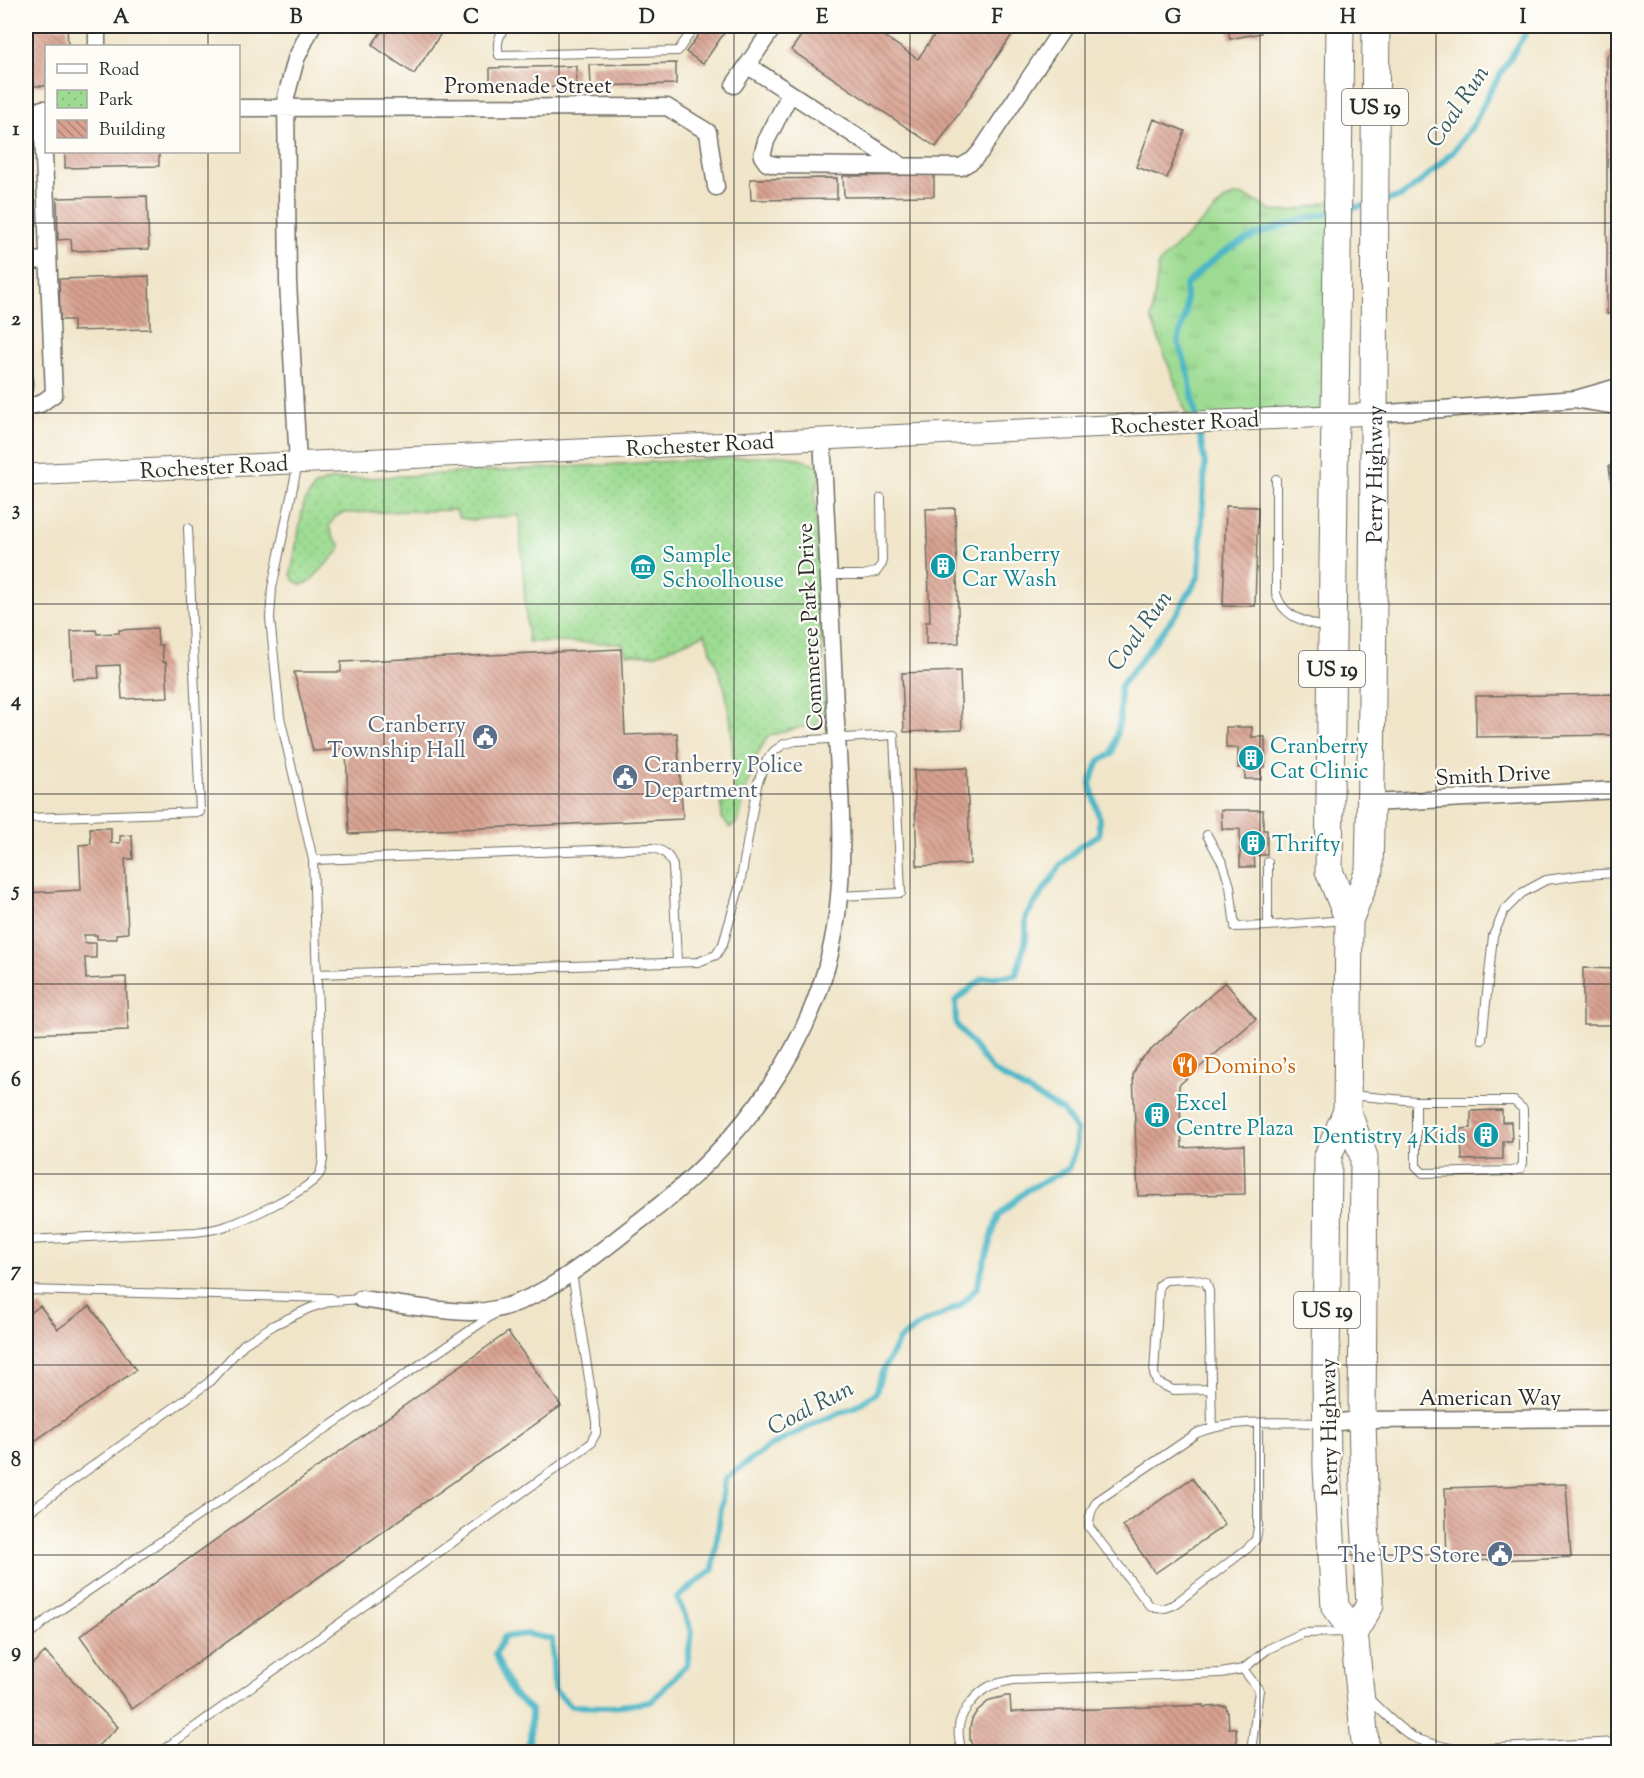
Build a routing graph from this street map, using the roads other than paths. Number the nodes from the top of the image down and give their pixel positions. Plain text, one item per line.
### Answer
1 (97, 26) edge
2 (312, 26) edge
3 (505, 26) edge
4 (695, 26) edge
5 (774, 26) edge
6 (1064, 26) edge
7 (1340, 26) edge
8 (1376, 26) edge
9 (97, 45) edge
10 (747, 65) junction
11 (734, 85) dead end
12 (790, 94) junction
13 (240, 108) edge
14 (286, 108) junction
15 (38, 109) edge
16 (903, 167) junction
17 (716, 186) dead end
18 (26, 261) edge
19 (47, 261) junction
20 (1618, 387) edge
21 (1576, 399) junction
22 (26, 406) edge
23 (1618, 406) edge
24 (1335, 414) junction
25 (1374, 414) junction
26 (822, 438) junction
27 (297, 463) junction
28 (26, 475) edge
29 (1276, 479) dead end
30 (881, 498) dead end
31 (188, 528) dead end
32 (829, 575) junction
33 (1332, 630) junction
34 (837, 739) junction
35 (1618, 790) edge
36 (1371, 802) junction
37 (26, 818) edge
38 (1207, 835) dead end
39 (313, 860) junction
40 (1268, 862) dead end
41 (1618, 873) edge
42 (839, 896) junction
43 (1349, 920) junction
44 (1268, 926) junction
45 (677, 963) junction
46 (316, 974) junction
47 (1482, 1040) dead end
48 (1416, 1101) junction
49 (1347, 1103) junction
50 (26, 1240) edge
51 (572, 1272) junction
52 (26, 1290) edge
53 (361, 1299) junction
54 (504, 1307) junction
55 (1210, 1389) junction
56 (1618, 1418) edge
57 (1362, 1419) junction
58 (1327, 1423) junction
59 (1258, 1424) junction
60 (1212, 1427) junction
61 (26, 1514) edge
62 (1354, 1632) junction
63 (26, 1638) edge
64 (1243, 1669) junction
65 (1359, 1690) junction
66 (1618, 1742) edge
67 (1460, 1750) junction
68 (160, 1752) edge
69 (962, 1752) edge
70 (1251, 1752) edge
71 (1366, 1752) edge
72 (1448, 1752) edge

1 - 9 street
2 - 14 street
3 - 4 lane
5 - 10 street
6 - 16 street
7 - 24 main road, Perry Highway / US 19
8 - 25 main road, Perry Highway / US 19
10 - 11 street
10 - 12 street
12 - 16 street
12 - 16 street
13 - 14 street
14 - 17 street, Promenade Street
14 - 27 street
15 - 19 street
18 - 19 street
19 - 22 street
20 - 21 street
21 - 23 street
21 - 25 street
24 - 25 street, Rochester Road
24 - 26 street, Rochester Road
24 - 33 main road, Perry Highway / US 19
25 - 36 main road, Perry Highway / US 19
26 - 27 street, Rochester Road
26 - 32 street, Commerce Park Drive
27 - 28 street, Rochester Road
27 - 39 lane
29 - 33 lane
30 - 32 lane
31 - 37 lane
32 - 34 street, Commerce Park Drive
33 - 43 main road, Perry Highway / US 19
34 - 42 street, Commerce Park Drive
34 - 42 lane
34 - 45 lane
35 - 36 street, Smith Drive
36 - 43 main road, Perry Highway / US 19
38 - 44 lane
39 - 45 lane
39 - 46 lane
40 - 44 lane
41 - 47 lane
42 - 51 street, Commerce Park Drive
43 - 44 lane
43 - 49 main road, Perry Highway / US 19
45 - 46 lane
46 - 50 lane
48 - 48 lane
48 - 49 lane
49 - 57 main road, Perry Highway / US 19
49 - 58 main road, Perry Highway / US 19
51 - 54 street, Commerce Park Drive
51 - 68 lane
52 - 53 lane
53 - 54 street, Commerce Park Drive
53 - 61 lane, Commerce Park Drive
54 - 63 lane
55 - 55 lane
55 - 60 lane
56 - 57 street, American Way
57 - 58 street, American Way
57 - 62 main road, Perry Highway / US 19
58 - 59 lane
58 - 62 main road, Perry Highway / US 19
59 - 60 lane
59 - 60 lane
62 - 64 lane
62 - 65 main road
64 - 69 lane
64 - 70 lane
65 - 67 lane
65 - 71 main road
66 - 67 lane
67 - 72 lane

